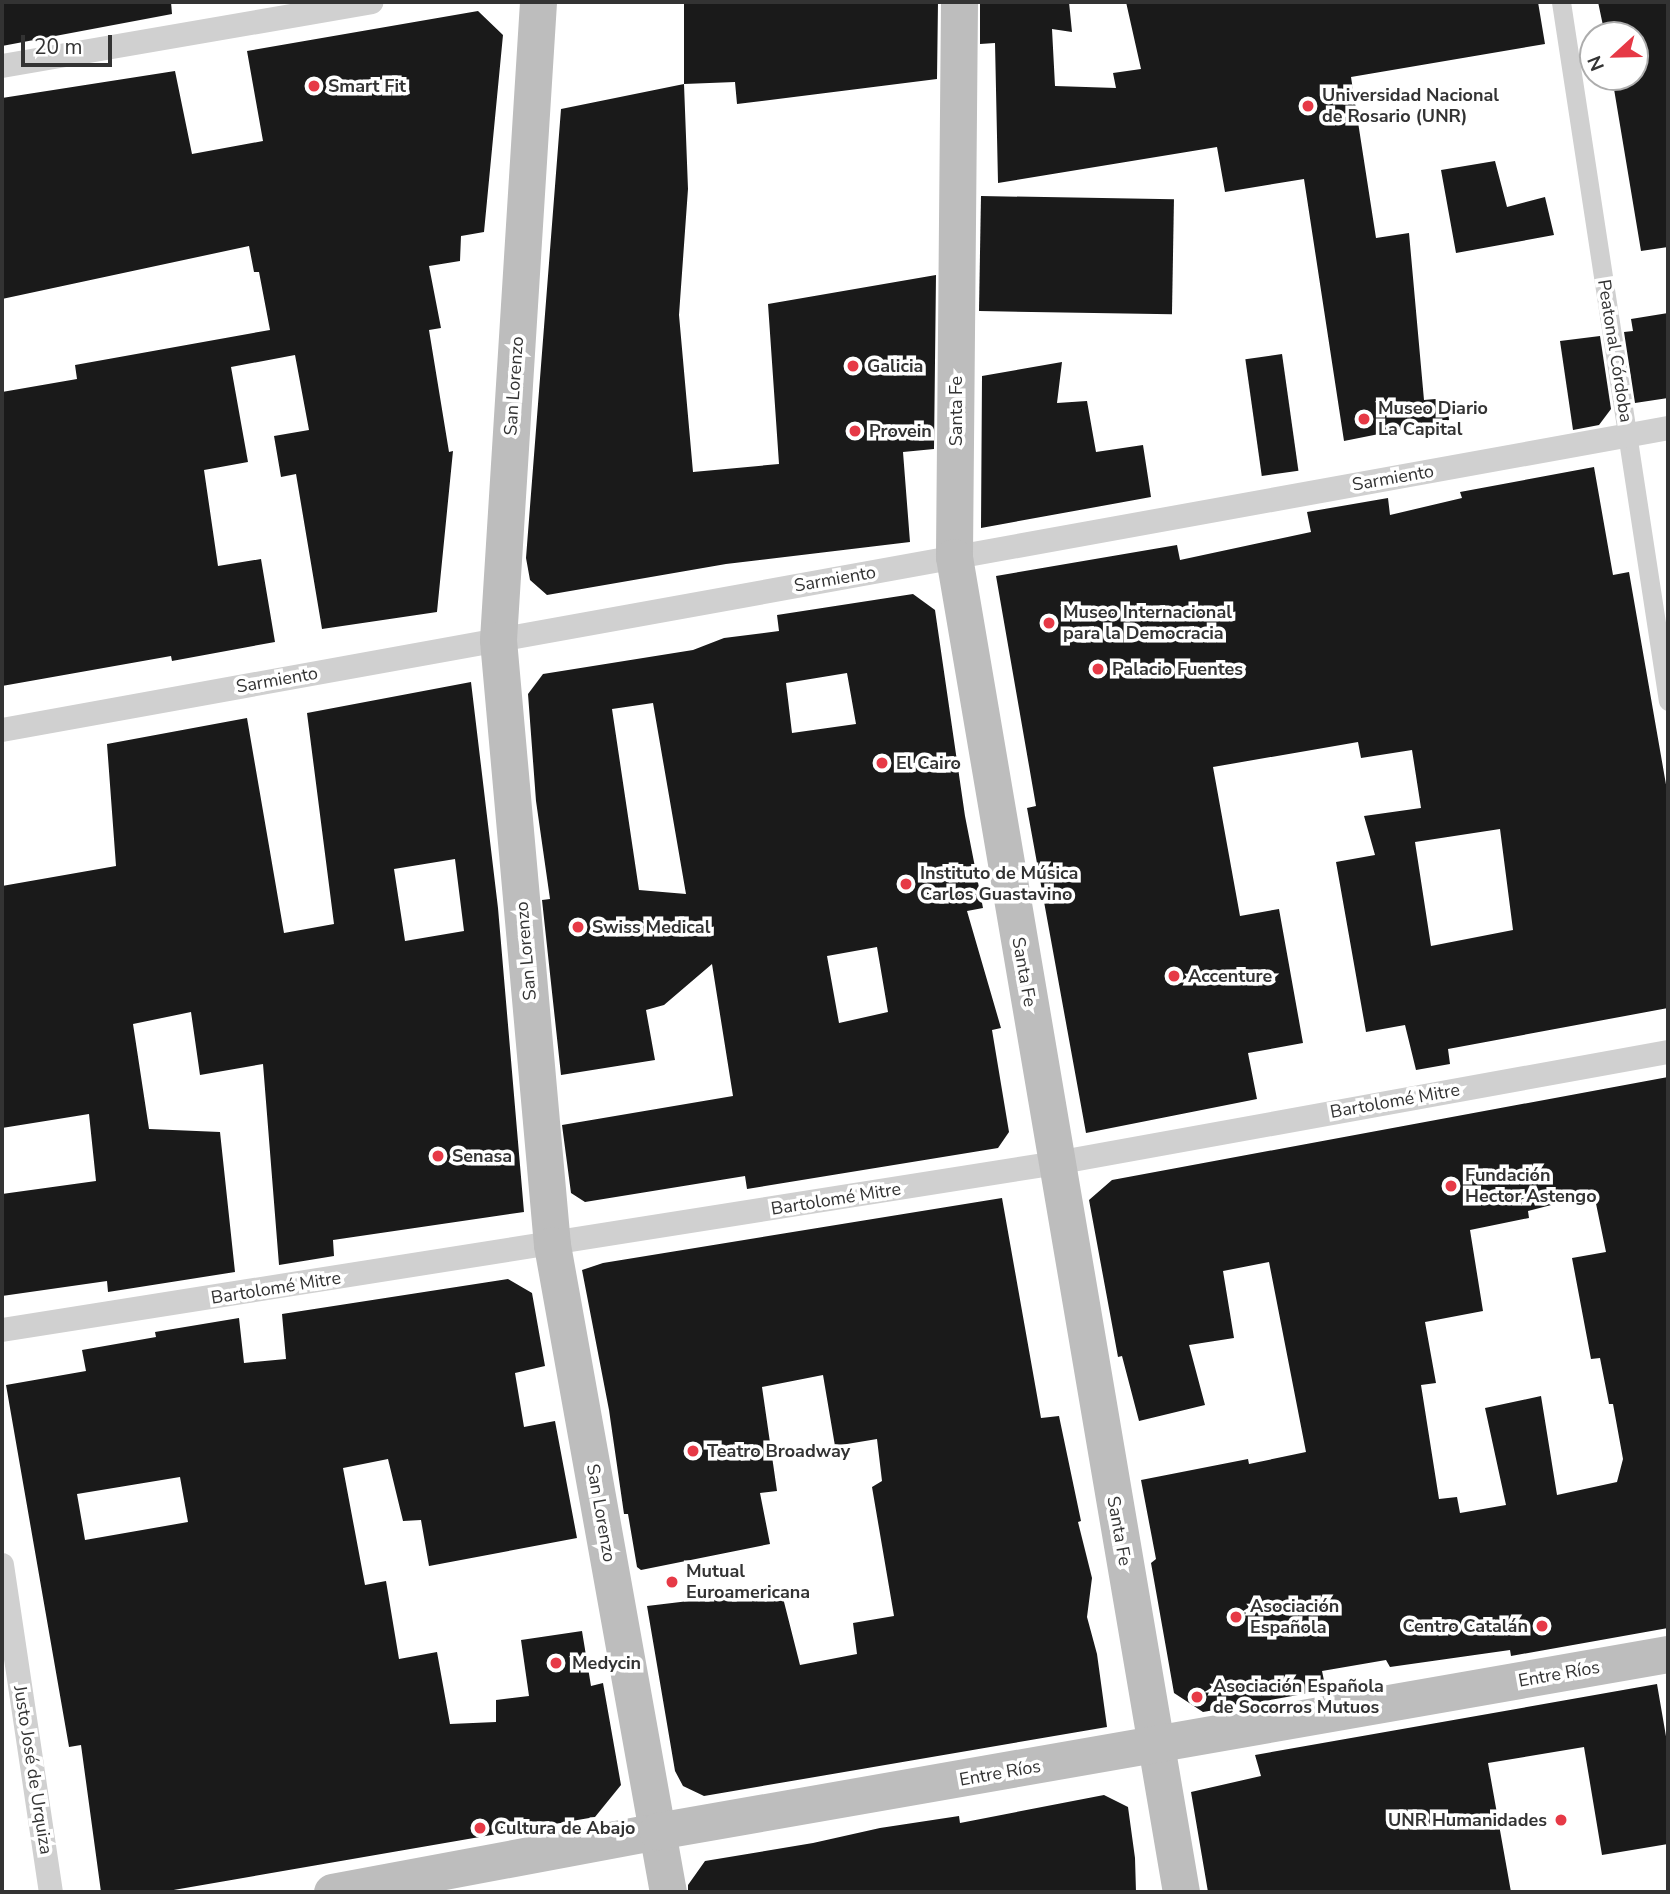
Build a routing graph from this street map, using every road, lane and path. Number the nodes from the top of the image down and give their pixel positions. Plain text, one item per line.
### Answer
1 (372, 2) edge
2 (538, 2) edge
3 (959, 2) edge
4 (1561, 2) edge
5 (2, 66) edge
6 (1668, 428) edge
7 (1628, 435) junction
8 (954, 557) junction
9 (498, 640) junction
10 (1668, 701) edge
11 (2, 730) edge
12 (1668, 1052) edge
13 (1056, 1163) junction
14 (552, 1245) junction
15 (2, 1330) edge
16 (2, 1565) edge
17 (1668, 1654) edge
18 (1156, 1746) junction
19 (657, 1831) junction
20 (51, 1892) edge
21 (332, 1892) edge
22 (668, 1892) edge
23 (1181, 1892) edge

1 - 5 street
2 - 9 main road, San Lorenzo
3 - 8 main road, Santa Fe
4 - 7 street, Peatonal Córdoba
6 - 7 street, Sarmiento
7 - 8 street, Sarmiento
7 - 10 street, Peatonal Córdoba
8 - 9 street, Sarmiento
8 - 13 main road, Santa Fe
9 - 11 street, Sarmiento
9 - 14 main road, San Lorenzo
12 - 13 street, Bartolomé Mitre
13 - 14 street, Bartolomé Mitre
13 - 18 main road, Santa Fe
14 - 15 street, Bartolomé Mitre
14 - 19 main road, San Lorenzo
16 - 20 street, Justo José de Urquiza
17 - 18 main road, Entre Ríos
18 - 19 main road, Entre Ríos
18 - 23 main road, Santa Fe
19 - 21 main road, Entre Ríos
19 - 22 main road, San Lorenzo

